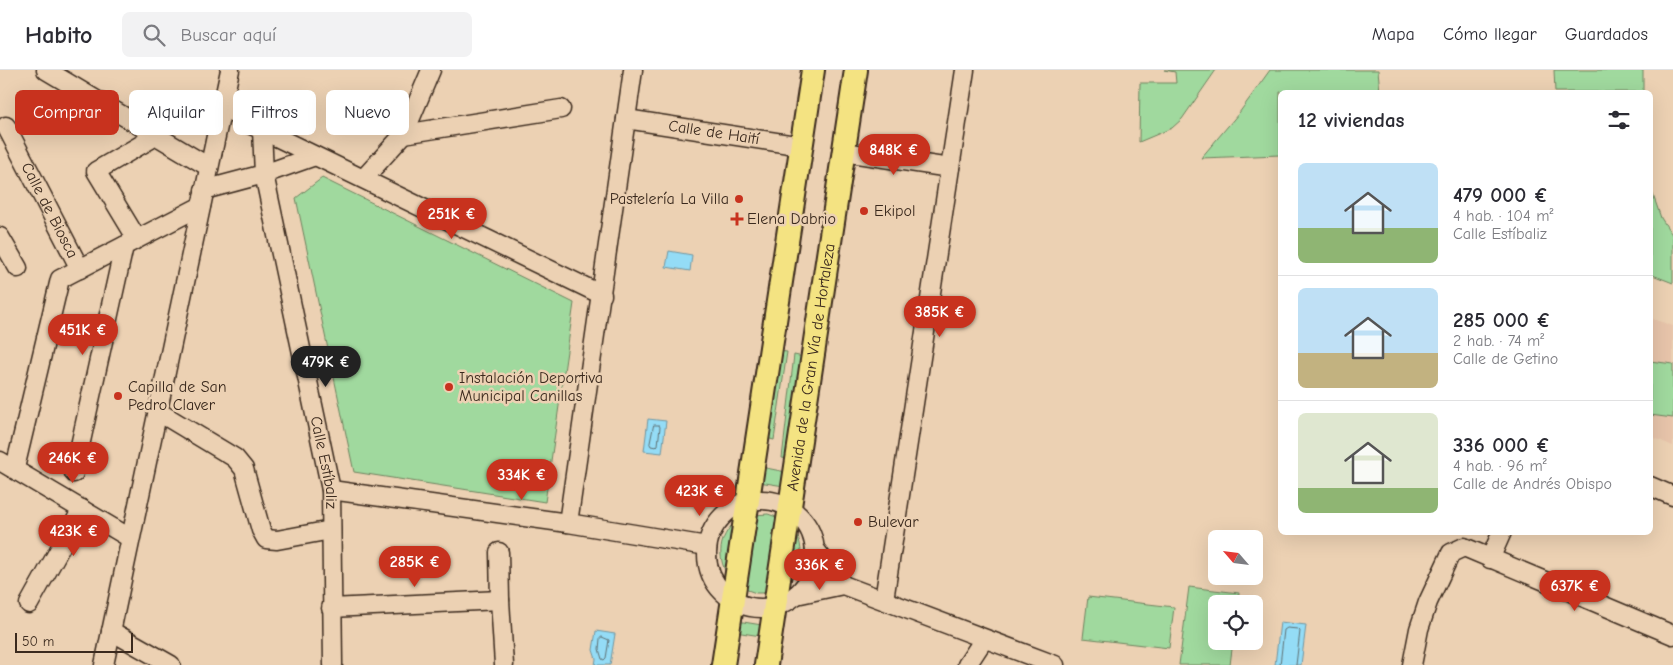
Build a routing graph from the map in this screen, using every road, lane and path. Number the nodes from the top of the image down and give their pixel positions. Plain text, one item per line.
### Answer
1 (46, 70) edge
2 (230, 70) edge
3 (431, 70) edge
4 (633, 70) edge
5 (813, 70) edge
6 (856, 70) edge
7 (965, 70) edge
8 (223, 104) joint
9 (562, 109) dead end
10 (233, 112) edge
11 (626, 119) junction
12 (409, 122) edge
13 (6, 126) dead end
14 (409, 133) edge
15 (216, 135) edge
16 (262, 135) edge
17 (272, 135) edge
18 (403, 135) edge
19 (156, 136) junction
20 (802, 146) junction
21 (844, 152) junction
22 (315, 156) junction
23 (209, 167) junction
24 (950, 168) junction
25 (264, 174) junction
26 (364, 178) junction
27 (203, 198) junction
28 (0, 237) edge
29 (130, 242) junction
30 (18, 268) dead end
31 (80, 269) junction
32 (602, 295) junction
33 (157, 411) junction
34 (7, 464) edge
35 (74, 473) dead end
36 (1653, 487) edge
37 (331, 490) junction
38 (1673, 496) edge
39 (747, 501) junction
40 (790, 508) junction
41 (82, 509) junction
42 (568, 523) junction
43 (331, 530) junction
44 (1501, 535) edge
45 (130, 538) junction
46 (707, 546) junction
47 (815, 549) junction
48 (499, 552) dead end
49 (1490, 559) junction
50 (843, 585) junction
51 (796, 595) junction
52 (33, 597) dead end
53 (732, 599) junction
54 (500, 600) junction
55 (884, 600) junction
56 (775, 607) junction
57 (331, 608) junction
58 (111, 631) junction
59 (1673, 636) edge
60 (984, 639) junction
61 (104, 665) edge
62 (171, 665) edge
63 (333, 665) edge
64 (504, 665) edge
65 (723, 665) edge
66 (766, 665) edge
67 (967, 665) edge
68 (1055, 665) edge
69 (1412, 665) edge

1 - 19 street
2 - 8 street
3 - 12 street
4 - 11 street
5 - 20 main road
6 - 21 main road, Avenida de la Gran Vía de Hortaleza
7 - 24 street
8 - 10 street
9 - 14 street
11 - 20 street, Calle de Haití
11 - 32 street
13 - 31 street, Calle de Biosca
15 - 23 street
16 - 25 street, Calle Estíbaliz
17 - 22 street
18 - 26 street
19 - 23 street
19 - 29 street
20 - 39 main road
21 - 24 street
21 - 40 main road, Avenida de la Gran Vía de Hortaleza
22 - 25 street, Calle de Biosca
22 - 26 street
23 - 27 street
24 - 55 street
25 - 27 street, Calle de Biosca
25 - 37 street, Calle Estíbaliz
26 - 32 street
27 - 29 street, Calle de Biosca
27 - 33 street
28 - 30 street
29 - 31 street, Calle de Biosca
29 - 35 street
31 - 34 street, Calle de Biosca
32 - 42 street
33 - 43 street
33 - 45 street
34 - 41 street, Calle de Biosca
36 - 38 street
37 - 42 street
37 - 43 street, Calle Estíbaliz
39 - 40 street
39 - 46 street
39 - 53 main road
40 - 47 street
40 - 56 main road, Avenida de la Gran Vía de Hortaleza
41 - 45 street, Calle de Biosca
41 - 52 street
42 - 46 street
43 - 57 street, Calle Estíbaliz
44 - 49 street
45 - 58 street
46 - 53 street
47 - 50 street
47 - 51 street
48 - 54 street
49 - 59 street
49 - 69 street
50 - 51 street
50 - 55 street
51 - 56 street
53 - 56 street
53 - 65 main road
54 - 57 street
54 - 64 street
55 - 60 street
56 - 66 main road, Avenida de la Gran Vía de Hortaleza
57 - 63 street, Calle Estíbaliz
58 - 61 street
58 - 62 street
60 - 67 street
60 - 68 street

